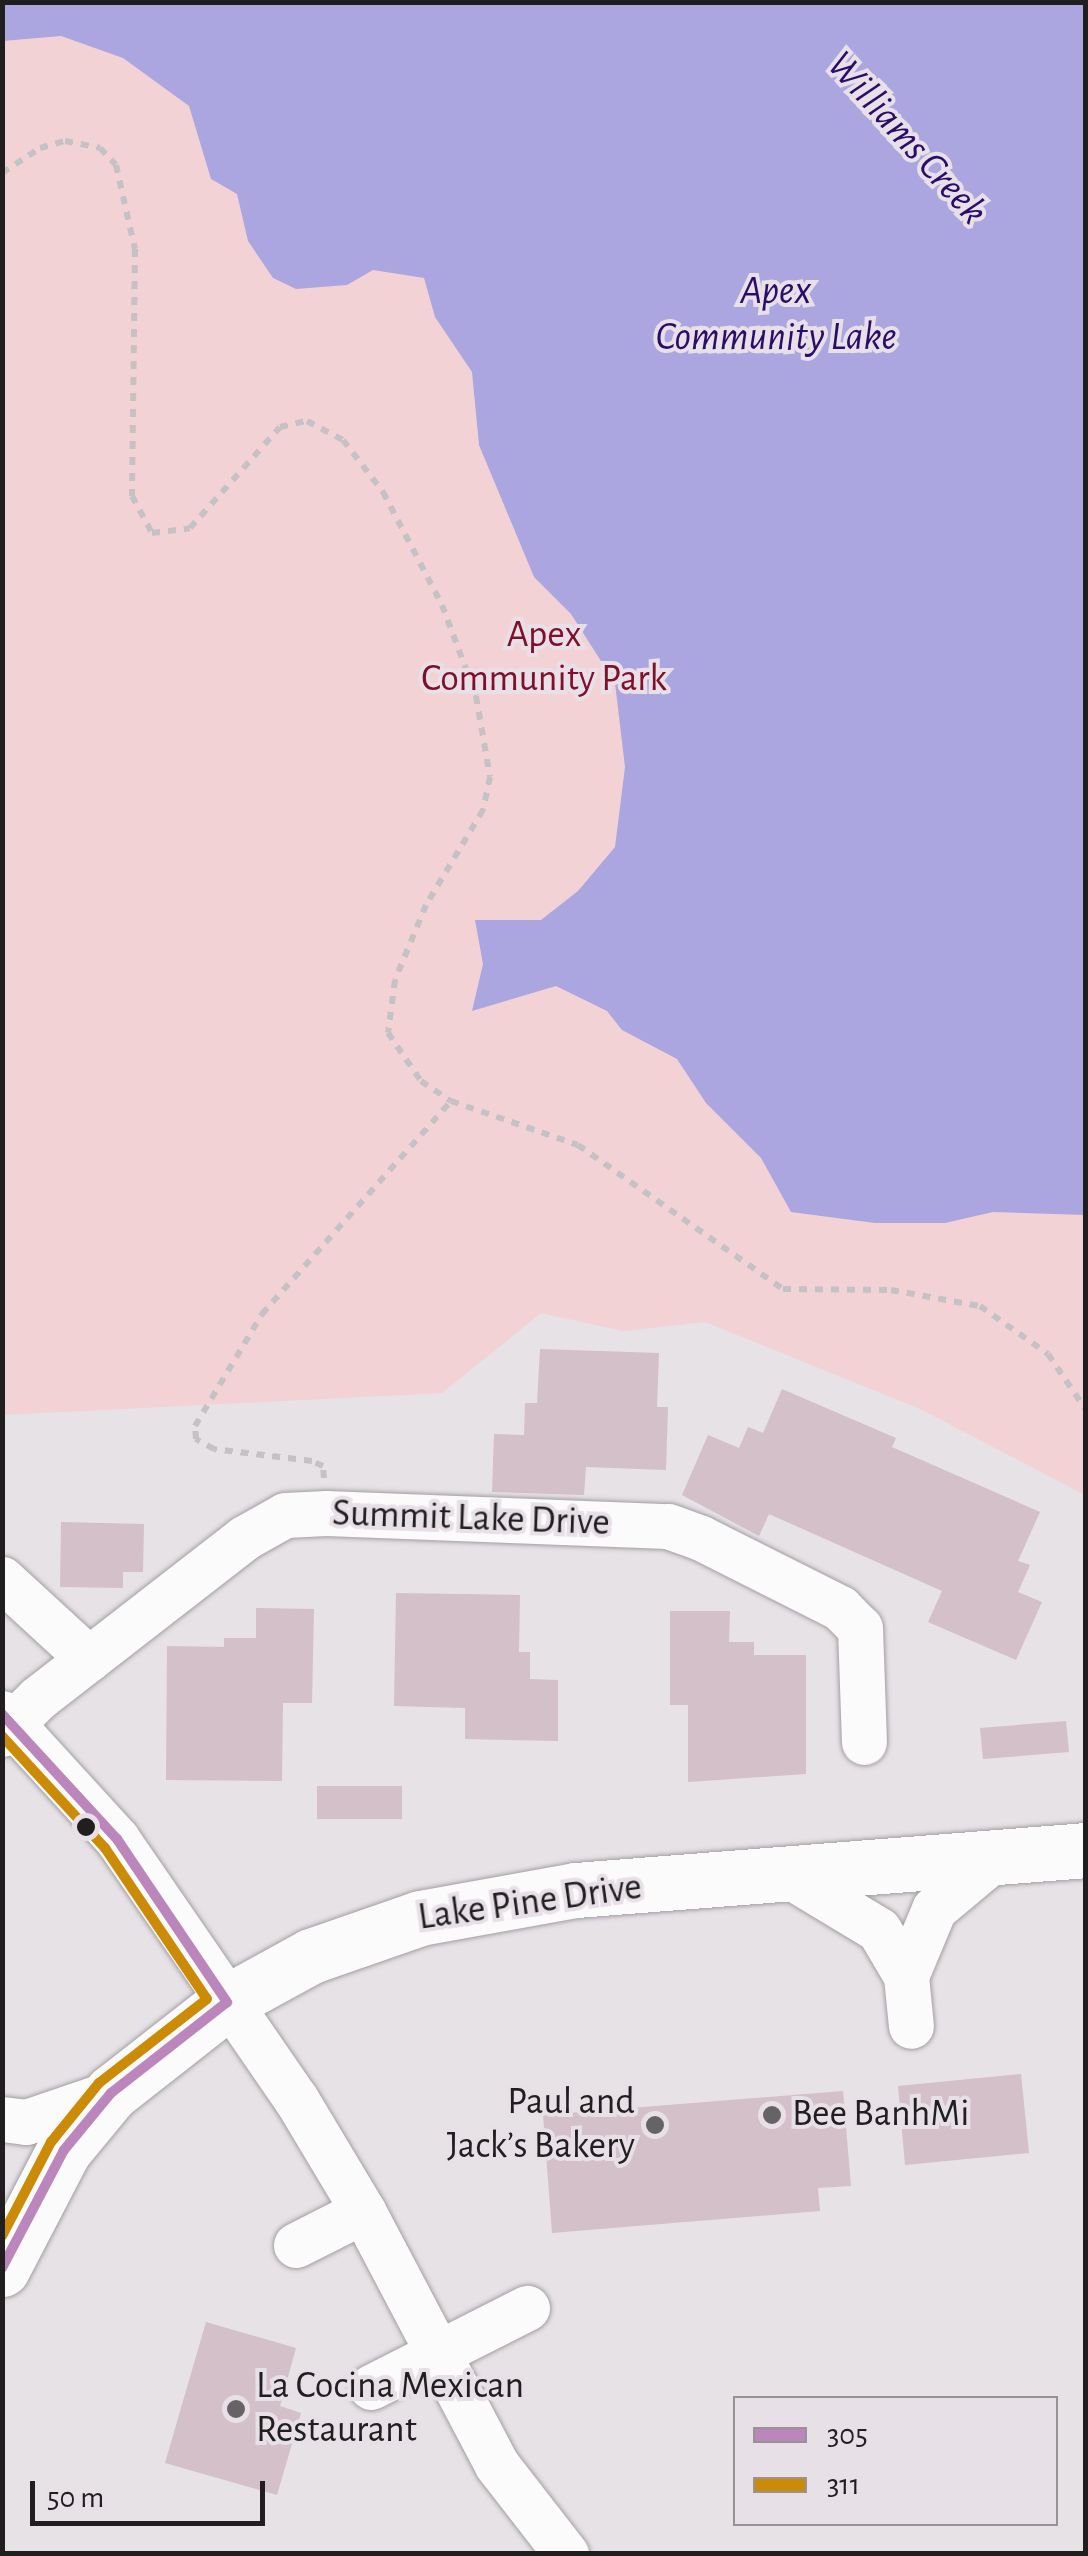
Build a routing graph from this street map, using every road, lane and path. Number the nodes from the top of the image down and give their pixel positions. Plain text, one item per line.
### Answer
1 (2, 173) edge
2 (451, 1101) junction
3 (1086, 1410) edge
4 (326, 1513) junction
5 (2, 1580) edge
6 (89, 1659) junction
7 (6, 1724) edge
8 (864, 1742) dead end
9 (1086, 1850) edge
10 (995, 1858) junction
11 (788, 1875) junction
12 (906, 1976) junction
13 (227, 2002) junction
14 (910, 2026) dead end
15 (110, 2093) junction
16 (2, 2119) edge
17 (363, 2211) junction
18 (5, 2245) edge
19 (296, 2245) dead end
20 (527, 2308) dead end
21 (437, 2353) junction
22 (371, 2387) dead end
23 (566, 2554) edge

1 - 2 path
2 - 3 path
2 - 4 path
4 - 6 street, Summit Lake Drive
4 - 8 street, Summit Lake Drive
5 - 6 street
6 - 7 street, Summit Lake Drive
7 - 13 street
9 - 10 main road, Lake Pine Drive
10 - 11 main road, Lake Pine Drive
10 - 12 street
11 - 12 street
11 - 13 main road, Lake Pine Drive
12 - 14 street
13 - 15 main road, Lake Pine Drive
13 - 17 street
15 - 16 street
15 - 18 main road, Lake Pine Drive
17 - 19 street
17 - 21 street
20 - 21 street
21 - 22 street
21 - 23 street

